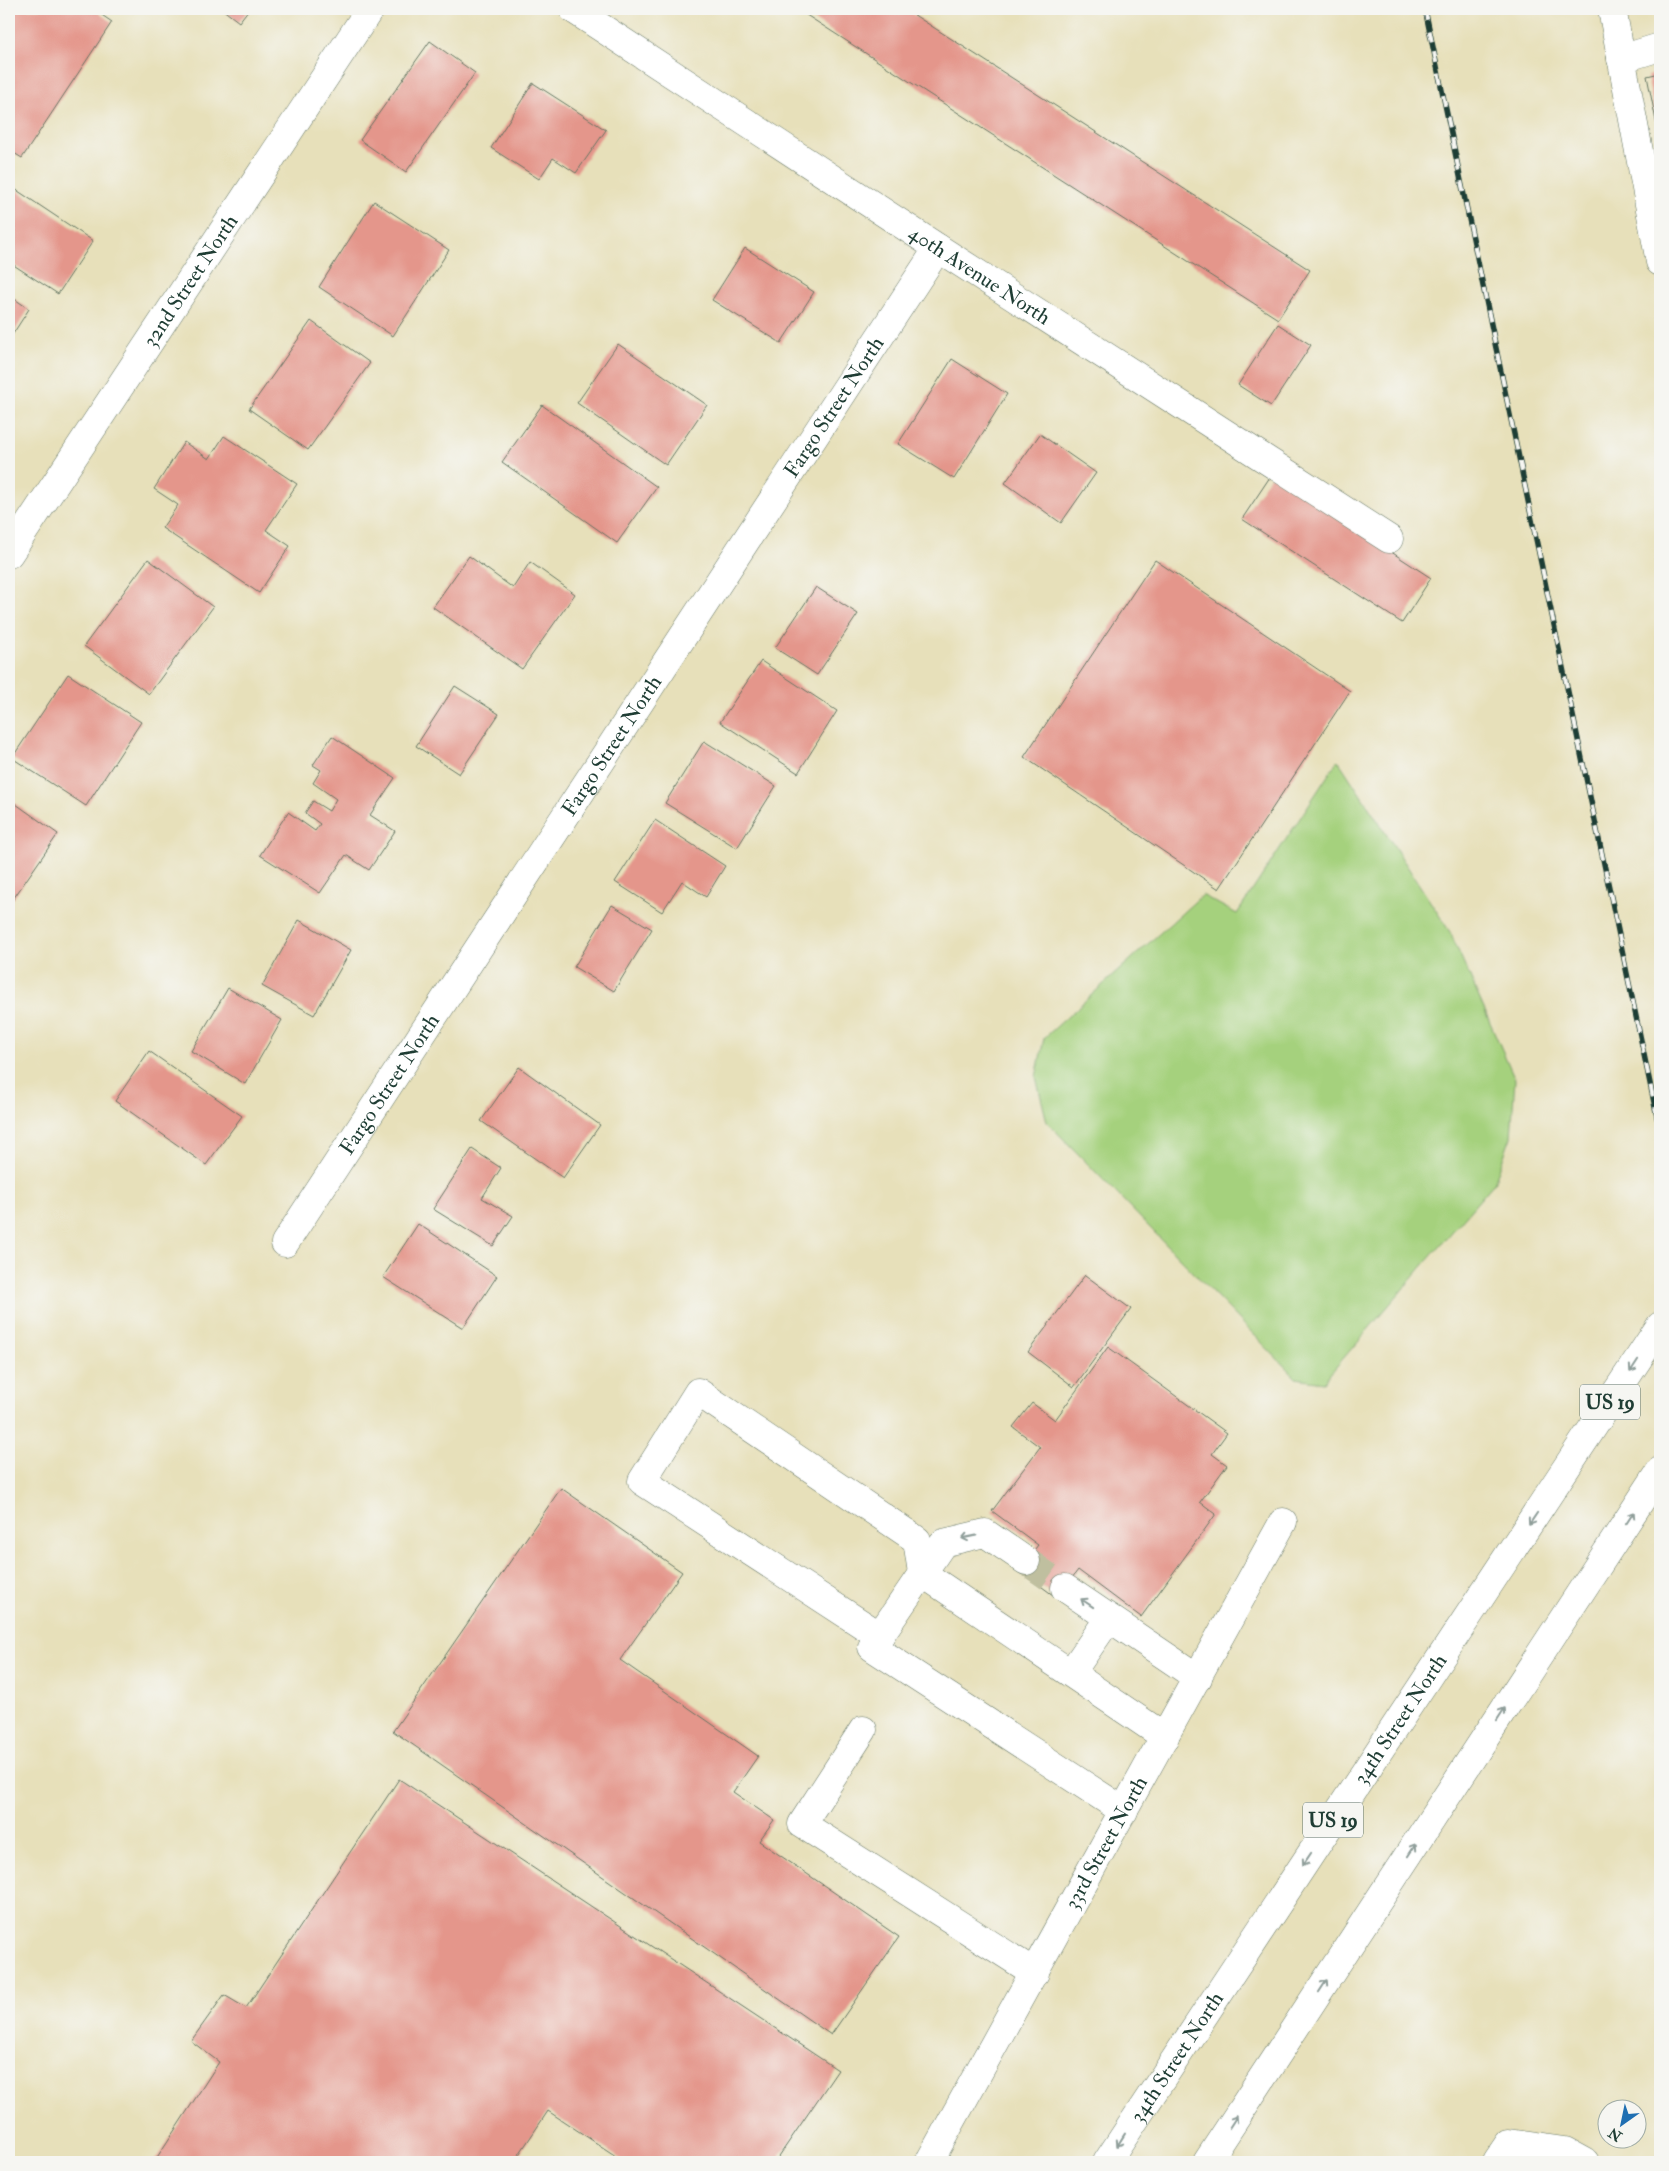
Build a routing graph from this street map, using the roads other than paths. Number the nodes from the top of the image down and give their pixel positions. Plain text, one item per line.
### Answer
1 (370, 9) edge
2 (573, 9) edge
3 (1612, 9) edge
4 (1660, 48) edge
5 (1621, 59) junction
6 (938, 248) junction
7 (1660, 262) edge
8 (1389, 539) dead end
9 (9, 554) edge
10 (285, 1243) dead end
11 (1660, 1326) edge
12 (1660, 1471) edge
13 (1283, 1522) dead end
14 (1026, 1561) tunnel mouth
15 (922, 1573) junction
16 (1065, 1588) tunnel mouth
17 (1109, 1618) junction
18 (880, 1636) junction
19 (1071, 1673) junction
20 (1198, 1678) junction
21 (862, 1730) dead end
22 (1165, 1737) junction
23 (1124, 1811) junction
24 (1035, 1973) junction
25 (928, 2162) edge
26 (1107, 2162) edge
27 (1206, 2162) edge
28 (1496, 2162) edge
29 (1585, 2162) edge

1 - 9 main road, 32nd Street North
2 - 6 main road, 40th Avenue North
3 - 5 main road
4 - 5 main road
5 - 7 main road
6 - 8 main road, 40th Avenue North
6 - 10 main road, Fargo Street North
11 -> 26 main road, 34th Street North / US 19
27 -> 12 main road
13 - 20 main road, 33rd Street North
14 -> 15 main road
15 - 18 main road
15 - 18 main road
15 - 19 main road
17 -> 16 main road
17 - 19 main road
17 - 20 main road
18 - 23 main road
19 - 22 main road
20 - 22 main road, 33rd Street North
21 - 24 main road
22 - 23 main road, 33rd Street North
23 - 24 main road, 33rd Street North
24 - 25 main road, 33rd Street North
28 - 29 main road

